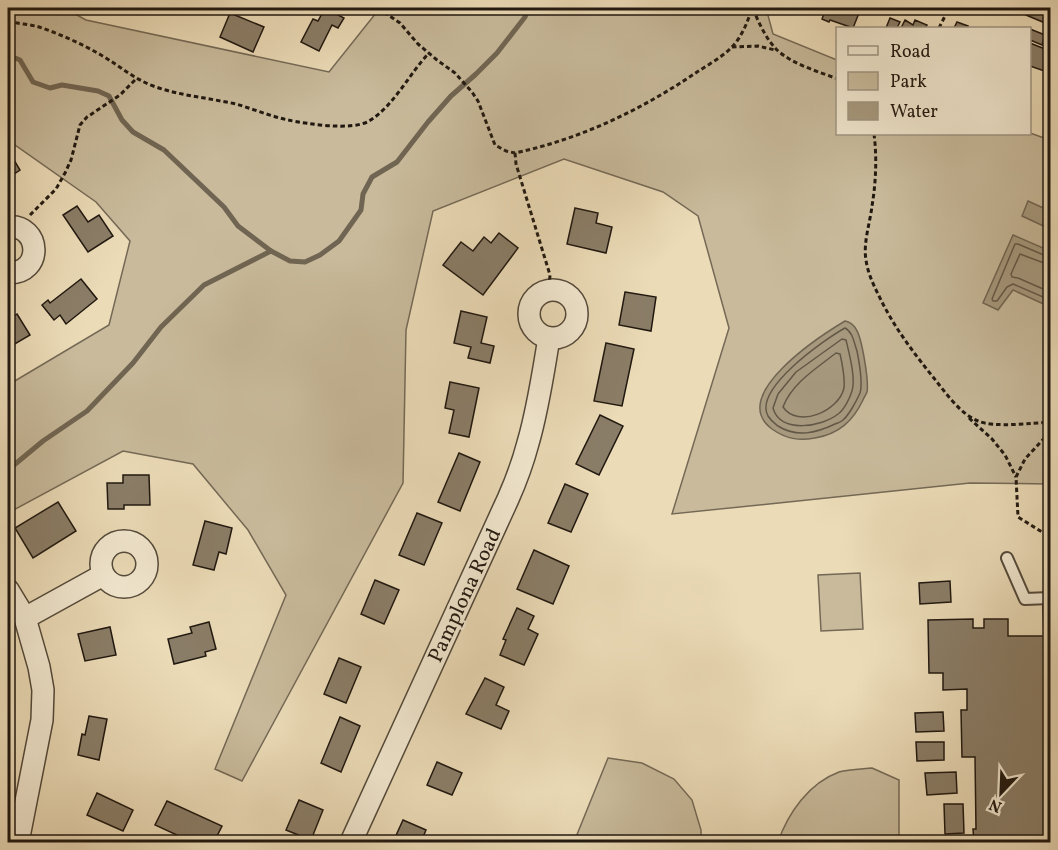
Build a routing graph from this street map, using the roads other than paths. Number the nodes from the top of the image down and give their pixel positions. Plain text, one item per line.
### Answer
1 (13, 227) edge
2 (8, 273) edge
3 (549, 338) junction
4 (1007, 558) dead end
5 (103, 575) dead end
6 (8, 590) edge
7 (1050, 598) edge
8 (25, 618) junction
9 (18, 843) edge
10 (351, 843) edge

1 - 2 street
3 - 3 street
3 - 10 street, Pamplona Road
4 - 7 lane
5 - 8 street
6 - 8 street
8 - 9 street

